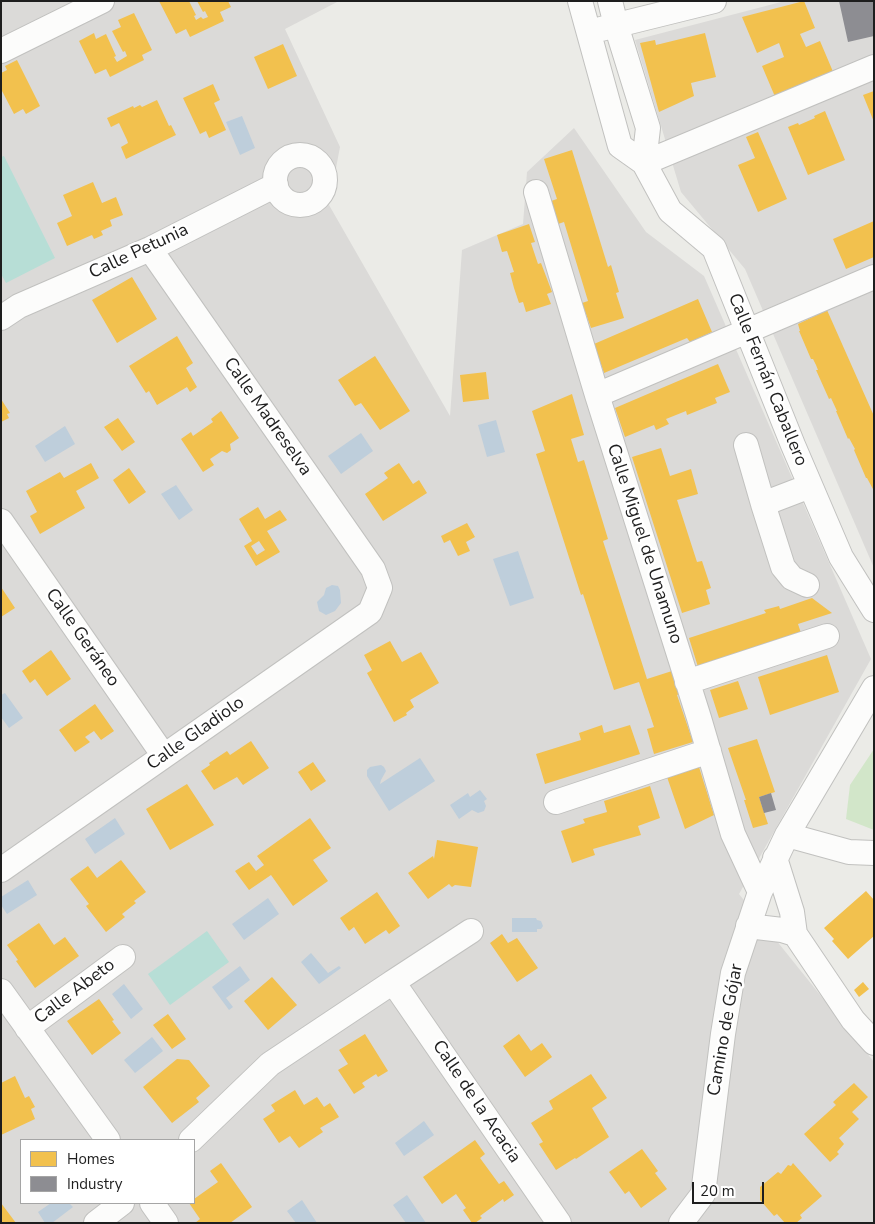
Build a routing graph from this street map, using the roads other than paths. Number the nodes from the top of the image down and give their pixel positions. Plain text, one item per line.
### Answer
1 (102, 1) edge
2 (580, 1) edge
3 (610, 1) edge
4 (714, 1) edge
5 (616, 25) junction
6 (588, 32) junction
7 (1, 52) edge
8 (874, 67) edge
9 (644, 163) junction
10 (276, 185) dead end
11 (536, 192) dead end
12 (150, 249) junction
13 (874, 277) edge
14 (1, 318) edge
15 (747, 330) junction
16 (597, 395) junction
17 (746, 445) dead end
18 (810, 486) junction
19 (763, 504) junction
20 (1, 521) edge
21 (807, 585) dead end
22 (380, 588) joint
23 (874, 610) edge
24 (827, 636) dead end
25 (687, 682) junction
26 (874, 688) edge
27 (708, 751) junction
28 (164, 756) junction
29 (556, 802) dead end
30 (787, 835) junction
31 (874, 853) edge
32 (775, 858) junction
33 (1, 870) edge
34 (760, 892) junction
35 (748, 926) junction
36 (471, 931) dead end
37 (795, 934) junction
38 (122, 957) dead end
39 (393, 982) junction
40 (1, 991) edge
41 (27, 1028) junction
42 (874, 1043) edge
43 (107, 1139) edge
44 (192, 1139) edge
45 (121, 1204) edge
46 (153, 1204) edge
47 (96, 1223) edge
48 (166, 1223) edge
49 (559, 1223) edge
50 (681, 1223) edge

1 - 7 street
2 - 6 street, Calle Fernán Caballero
3 - 5 street
4 - 5 street
5 - 6 street
5 - 9 street
6 - 9 street, Calle Fernán Caballero
8 - 9 street
9 - 15 street, Calle Fernán Caballero
10 - 12 street, Calle Petunia
11 - 16 street, Calle Miguel de Unamuno
12 - 14 street, Calle Petunia
12 - 22 street, Calle Madreselva
13 - 15 street
15 - 16 street
15 - 18 street, Calle Fernán Caballero
16 - 25 street, Calle Miguel de Unamuno
17 - 19 street
18 - 19 street
18 - 23 street, Calle Fernán Caballero
19 - 21 street
20 - 28 street, Calle Geráneo
22 - 28 street, Calle Gladiolo
24 - 25 street
25 - 27 street, Calle Miguel de Unamuno
26 - 30 street, Camino de Gójar
27 - 29 street
27 - 34 street, Calle Miguel de Unamuno
28 - 33 street, Calle Gladiolo
30 - 31 street
30 - 32 street, Camino de Gójar
32 - 34 street, Camino de Gójar
32 - 37 street
34 - 35 street, Camino de Gójar
35 - 37 street
35 - 50 street, Camino de Gójar
36 - 39 street
37 - 42 street
38 - 41 street, Calle Abeto
39 - 44 street
39 - 49 street, Calle de la Acacia
40 - 41 street, Calle Abeto
41 - 43 street, Calle Abeto
45 - 47 street
46 - 48 street

